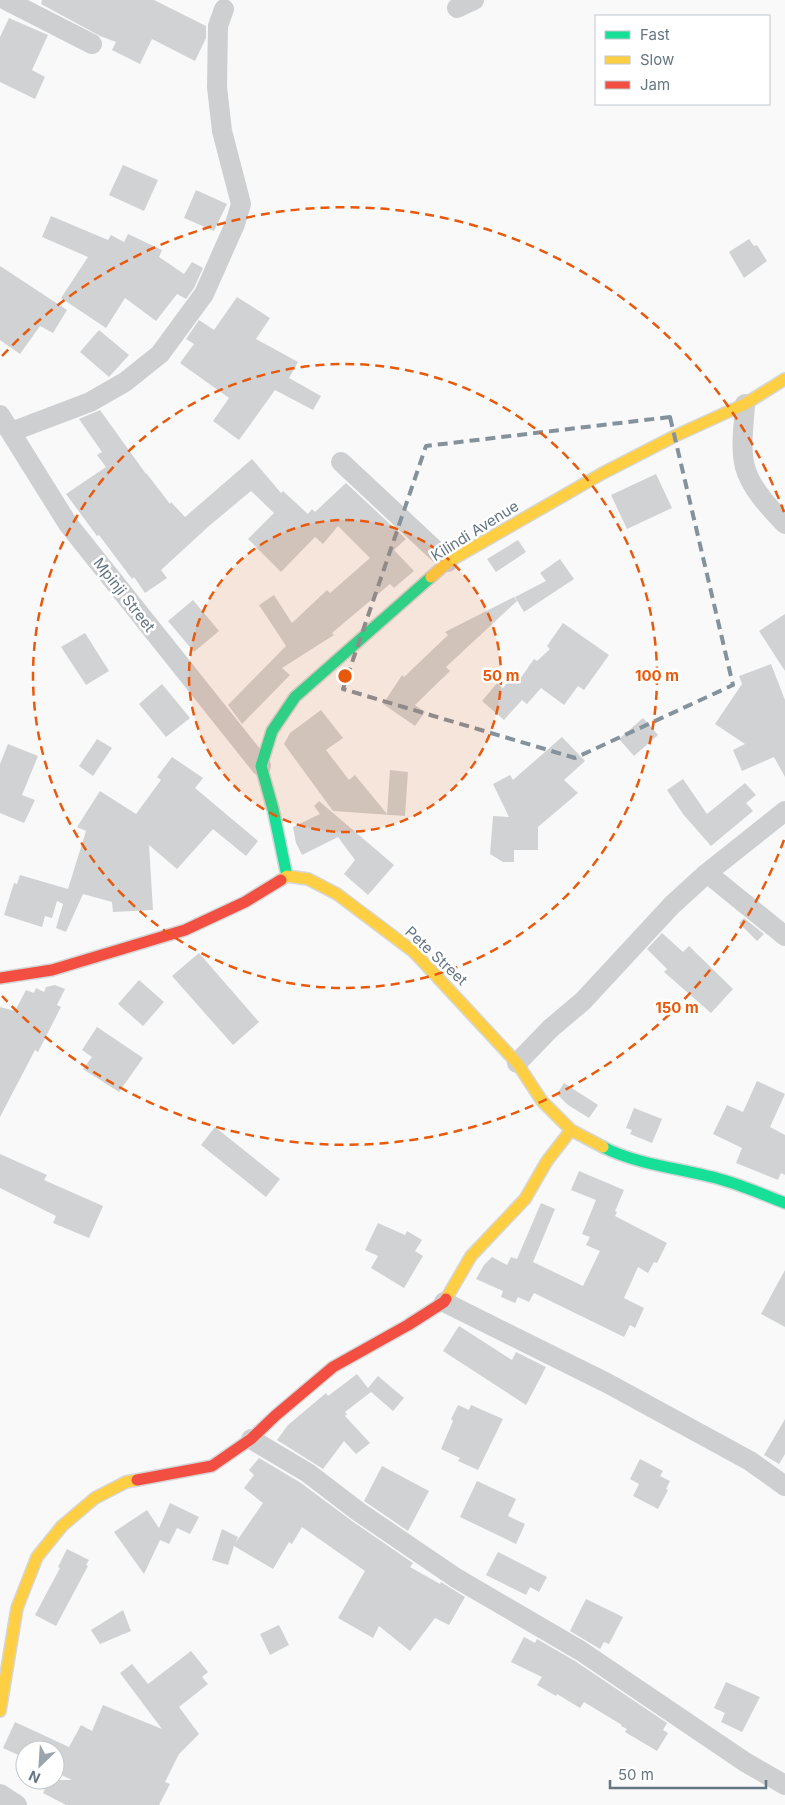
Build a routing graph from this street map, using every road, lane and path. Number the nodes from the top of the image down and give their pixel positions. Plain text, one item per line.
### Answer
1 (6, 0) edge
2 (224, 9) dead end
3 (92, 44) dead end
4 (785, 379) edge
5 (745, 404) junction
6 (0, 415) edge
7 (11, 432) junction
8 (341, 462) dead end
9 (785, 524) edge
10 (448, 562) junction
11 (260, 766) junction
12 (785, 811) edge
13 (707, 873) junction
14 (287, 876) junction
15 (785, 936) edge
16 (0, 978) edge
17 (517, 1063) junction
18 (571, 1130) junction
19 (785, 1203) edge
20 (444, 1302) junction
21 (251, 1439) junction
22 (785, 1486) edge
23 (0, 1712) edge
24 (785, 1785) edge
25 (0, 1794) edge
26 (17, 1805) edge

1 - 3 street
2 - 7 street
4 - 5 street, Kilindi Avenue
5 - 9 street
5 - 10 street, Kilindi Avenue
6 - 7 street, Mpinji Street
7 - 11 street, Mpinji Street
8 - 10 street
10 - 11 street, Kilindi Avenue
11 - 14 street
12 - 13 street
13 - 15 street
13 - 17 street
14 - 16 street
14 - 17 street, Pete Street
17 - 18 street, Pete Street
18 - 19 street, Pete Street
18 - 20 street
20 - 21 street
20 - 22 street
21 - 23 street
21 - 24 street
25 - 26 street

